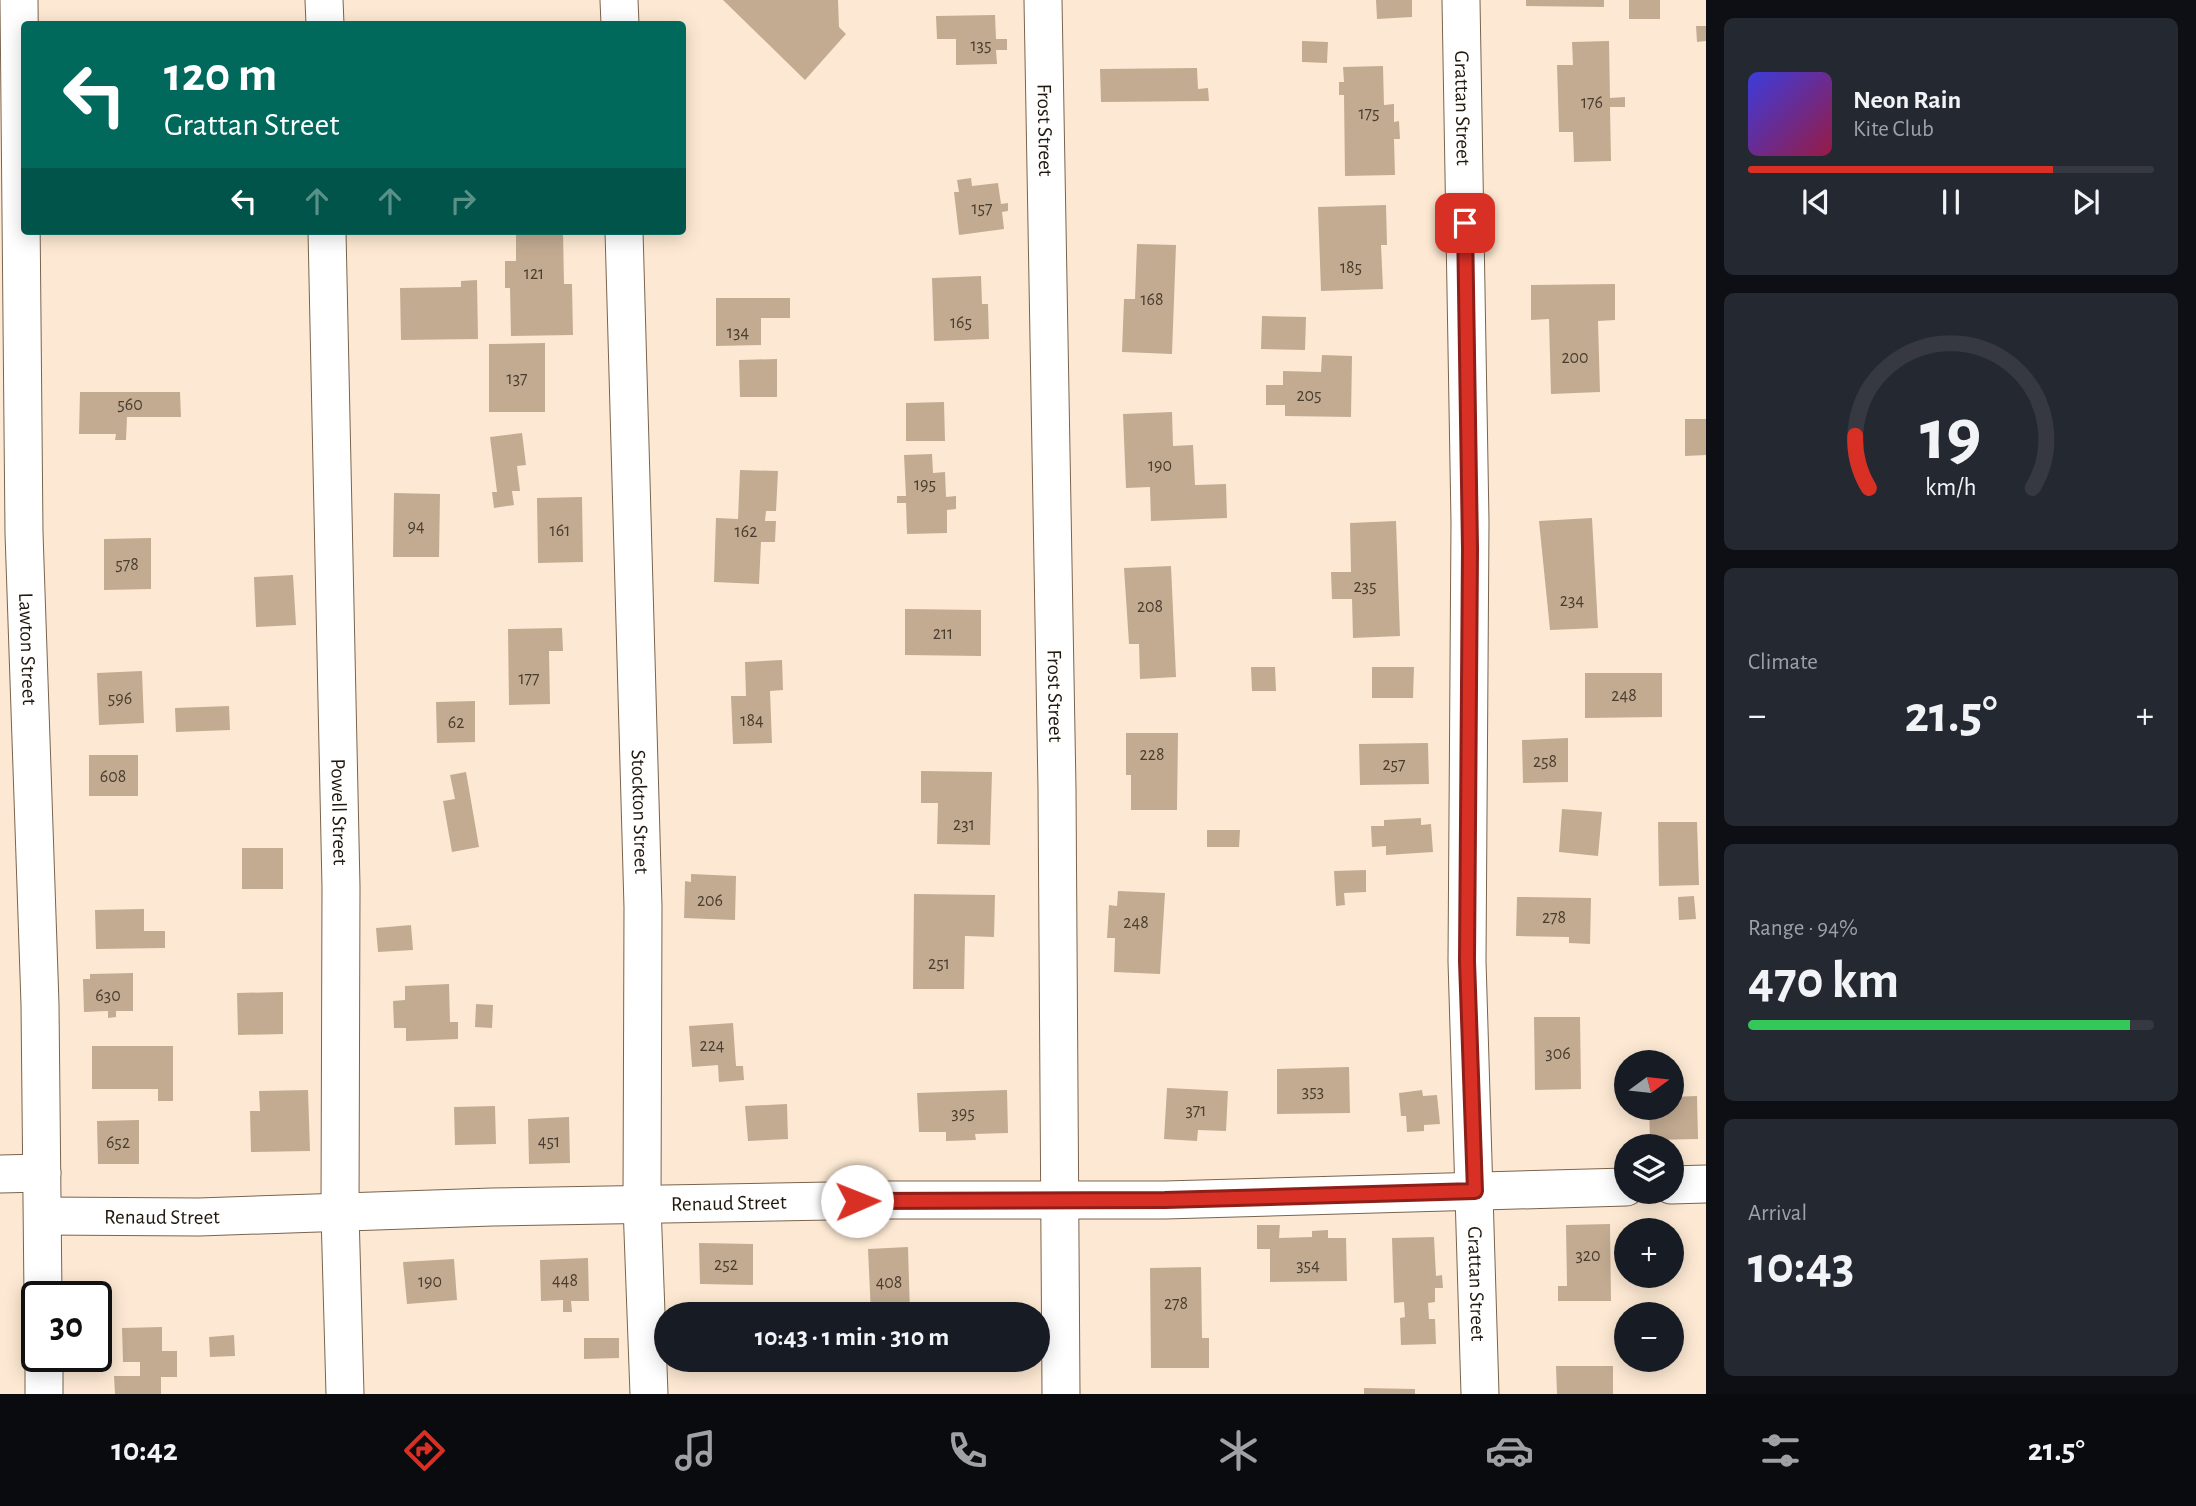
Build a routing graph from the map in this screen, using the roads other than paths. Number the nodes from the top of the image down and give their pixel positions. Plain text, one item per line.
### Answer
1 (19, 0) edge
2 (324, 0) edge
3 (620, 0) edge
4 (1043, 0) edge
5 (1461, 0) edge
6 (324, 21) edge
7 (620, 21) edge
8 (21, 213) edge
9 (21, 235) edge
10 (327, 235) edge
11 (624, 235) edge
12 (0, 1174) edge
13 (42, 1174) junction
14 (1706, 1184) edge
15 (1684, 1185) edge
16 (1614, 1187) edge
17 (1475, 1191) junction
18 (1058, 1200) junction
19 (642, 1205) junction
20 (340, 1213) junction
21 (43, 1216) junction
22 (43, 1281) edge
23 (44, 1372) edge
24 (44, 1394) edge
25 (345, 1394) edge
26 (649, 1394) edge
27 (1061, 1394) edge
28 (1480, 1394) edge

1 - 8 street, Lawton Street
2 - 6 street
3 - 7 street
4 - 18 street, Frost Street
5 - 17 street, Grattan Street
9 - 13 street, Lawton Street
10 - 20 street, Powell Street
11 - 19 street, Stockton Street
12 - 13 street
13 - 21 street, Lawton Street
14 - 15 street
16 - 17 street, Renaud Street
17 - 18 street, Renaud Street
17 - 28 street, Grattan Street
18 - 19 street, Renaud Street
18 - 27 street, Frost Street
19 - 20 street, Renaud Street
19 - 26 street, Stockton Street
20 - 21 street, Renaud Street
20 - 25 street, Powell Street
21 - 22 street, Lawton Street
23 - 24 street

